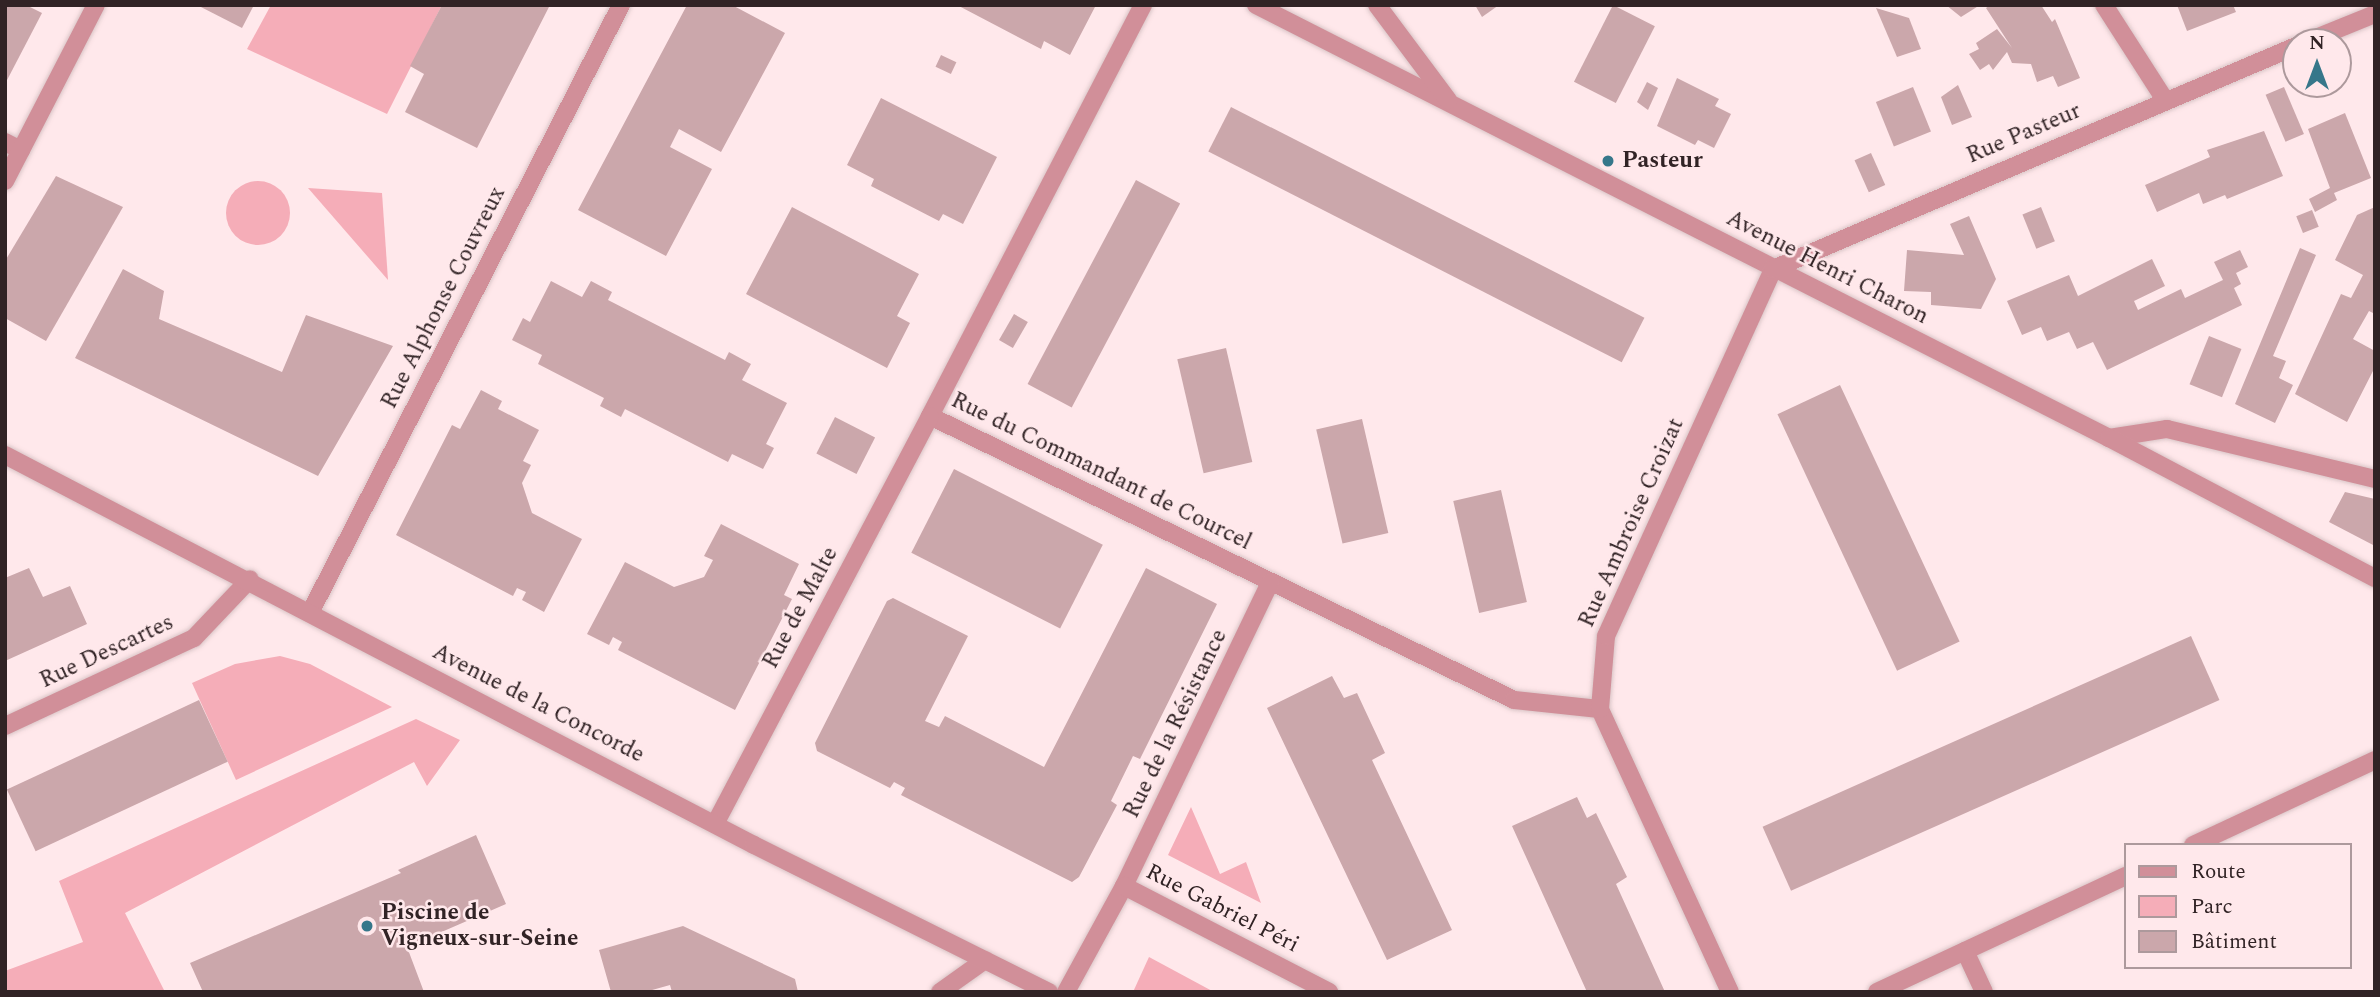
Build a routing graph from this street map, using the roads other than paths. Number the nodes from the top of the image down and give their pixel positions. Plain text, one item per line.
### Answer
1 (96, 5) edge
2 (621, 5) edge
3 (1143, 5) edge
4 (1256, 5) edge
5 (1377, 5) edge
6 (2104, 5) edge
7 (2375, 14) edge
8 (2340, 28) edge
9 (2282, 52) edge
10 (2165, 100) junction
11 (1451, 104) junction
12 (13, 146) edge
13 (5, 181) edge
14 (1773, 269) junction
15 (930, 416) junction
16 (2109, 438) junction
17 (5, 455) edge
18 (2375, 479) edge
19 (2375, 578) edge
20 (250, 579) junction
21 (1270, 582) junction
22 (310, 613) junction
23 (1600, 709) junction
24 (5, 726) edge
25 (2375, 760) edge
26 (715, 824) junction
27 (2197, 843) edge
28 (2124, 877) edge
29 (1124, 886) junction
30 (1965, 951) junction
31 (985, 960) junction
32 (940, 992) edge
33 (1049, 992) edge
34 (1066, 992) edge
35 (1329, 992) edge
36 (1730, 992) edge
37 (1877, 992) edge
38 (1984, 992) edge

1 - 12 street
2 - 22 street, Rue Alphonse Couvreux
3 - 15 street, Rue du Commandant de Courcel
4 - 11 street, Avenue Henri Charon
5 - 11 street
6 - 10 street
7 - 8 street
9 - 10 street, Rue Pasteur
10 - 14 street, Rue Pasteur
11 - 14 street, Avenue Henri Charon
12 - 13 street
14 - 16 street, Avenue Henri Charon
14 - 23 street, Rue Ambroise Croizat
15 - 21 street, Rue du Commandant de Courcel
15 - 26 street, Rue de Malte
16 - 18 street
16 - 19 street, Avenue Henri Charon
17 - 20 street, Avenue de la Concorde
20 - 22 street, Avenue de la Concorde
20 - 24 street, Rue Descartes
21 - 23 street, Rue du Commandant de Courcel
21 - 29 street, Rue de la Résistance
22 - 26 street, Avenue de la Concorde
23 - 36 street, Rue Ambroise Croizat
25 - 27 street
26 - 31 street, Avenue de la Concorde
28 - 30 street
29 - 34 street, Rue Gabriel Péri
29 - 35 street, Rue Gabriel Péri
30 - 37 street
30 - 38 street
31 - 32 street
31 - 33 street, Avenue de la Concorde

